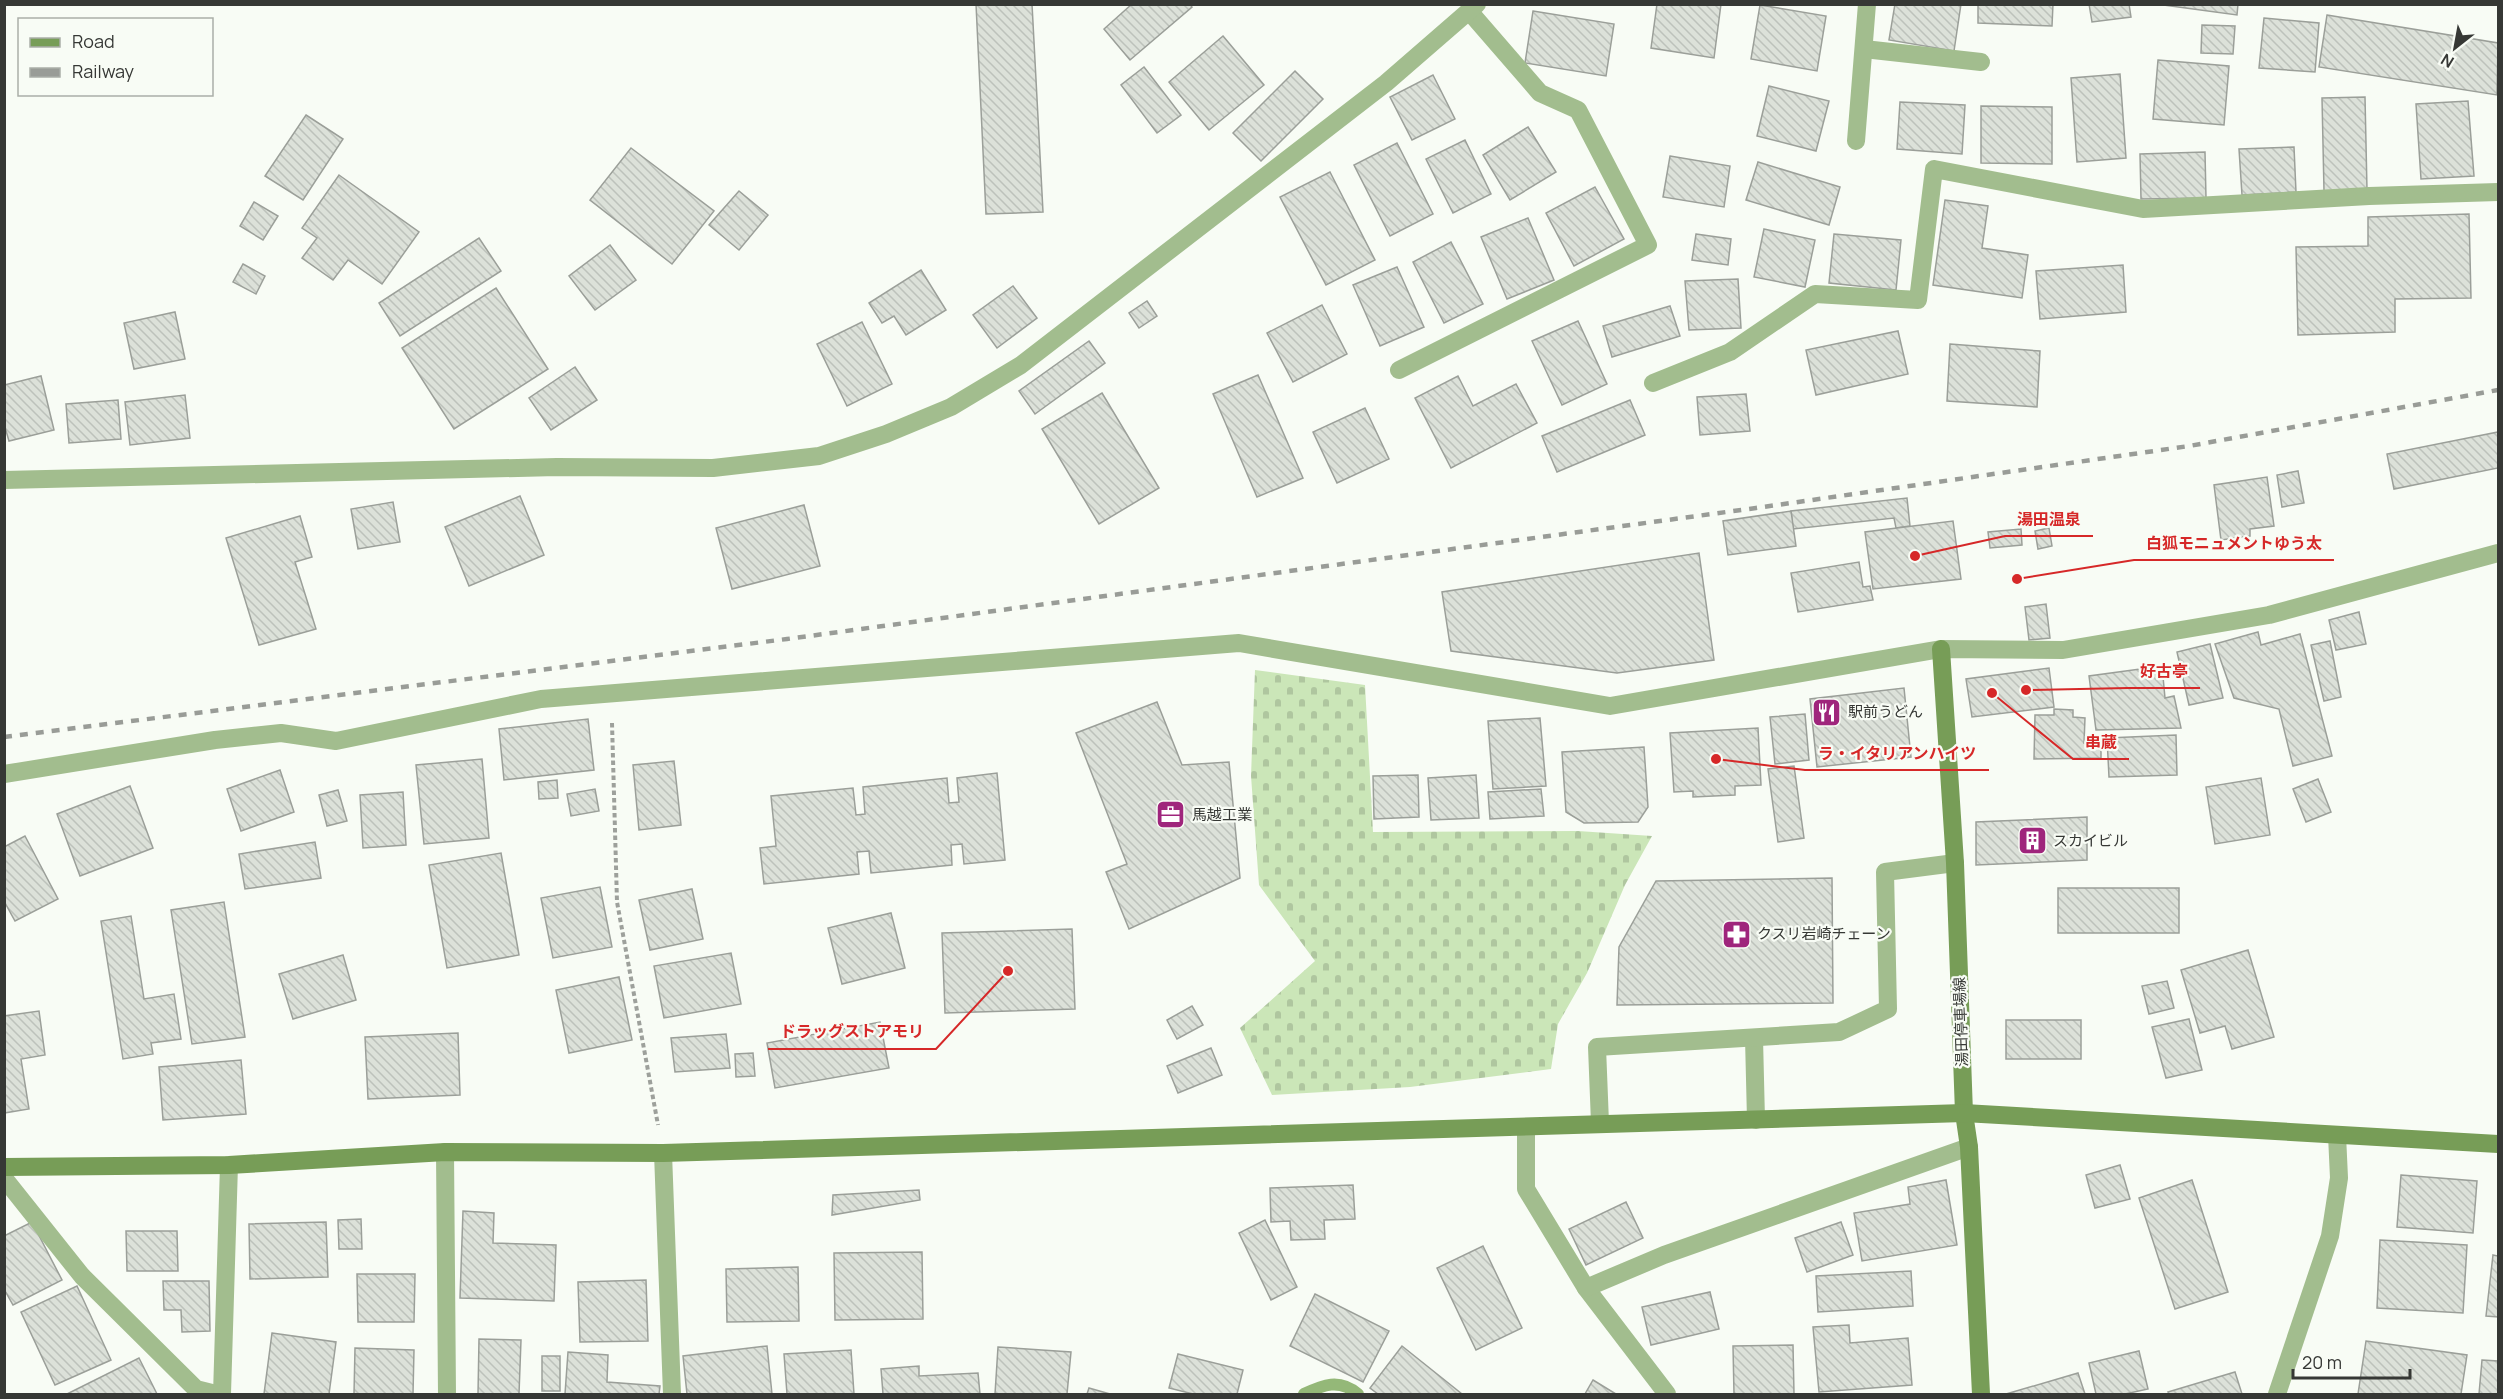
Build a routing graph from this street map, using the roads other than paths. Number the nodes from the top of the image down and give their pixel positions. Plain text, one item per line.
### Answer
1 (1867, 4) edge
2 (1473, 8) edge
3 (1864, 49) junction
4 (1981, 62) dead end
5 (1856, 141) dead end
6 (2499, 192) edge
7 (1399, 370) dead end
8 (1653, 383) dead end
9 (4, 480) edge
10 (2499, 553) edge
11 (1941, 649) junction
12 (4, 774) edge
13 (1955, 863) junction
14 (1754, 1038) junction
15 (1964, 1113) junction
16 (1756, 1120) junction
17 (1600, 1123) junction
18 (1526, 1128) junction
19 (2337, 1135) junction
20 (2499, 1144) edge
21 (1969, 1147) junction
22 (445, 1152) junction
23 (663, 1153) junction
24 (228, 1165) junction
25 (4, 1167) edge
26 (4, 1178) edge
27 (1586, 1288) junction
28 (216, 1395) edge
29 (222, 1395) edge
30 (447, 1395) edge
31 (672, 1395) edge
32 (1667, 1395) edge
33 (1981, 1395) edge
34 (2277, 1395) edge

1 - 3 street
2 - 7 street
2 - 9 street
3 - 4 street
3 - 5 street
6 - 8 street
10 - 11 street
11 - 12 street
11 - 13 street, 湯田停車場線
13 - 14 street
13 - 15 street, 湯田停車場線
14 - 16 street
14 - 17 street
15 - 16 street
15 - 19 street
15 - 21 street, 湯田停車場線
16 - 17 street
17 - 18 street
18 - 23 street
18 - 27 street
19 - 20 street
19 - 34 street
21 - 27 street
21 - 33 street, 湯田停車場線
22 - 23 street
22 - 24 street
22 - 30 street
23 - 31 street
24 - 25 street
24 - 29 street
26 - 28 street
27 - 32 street

